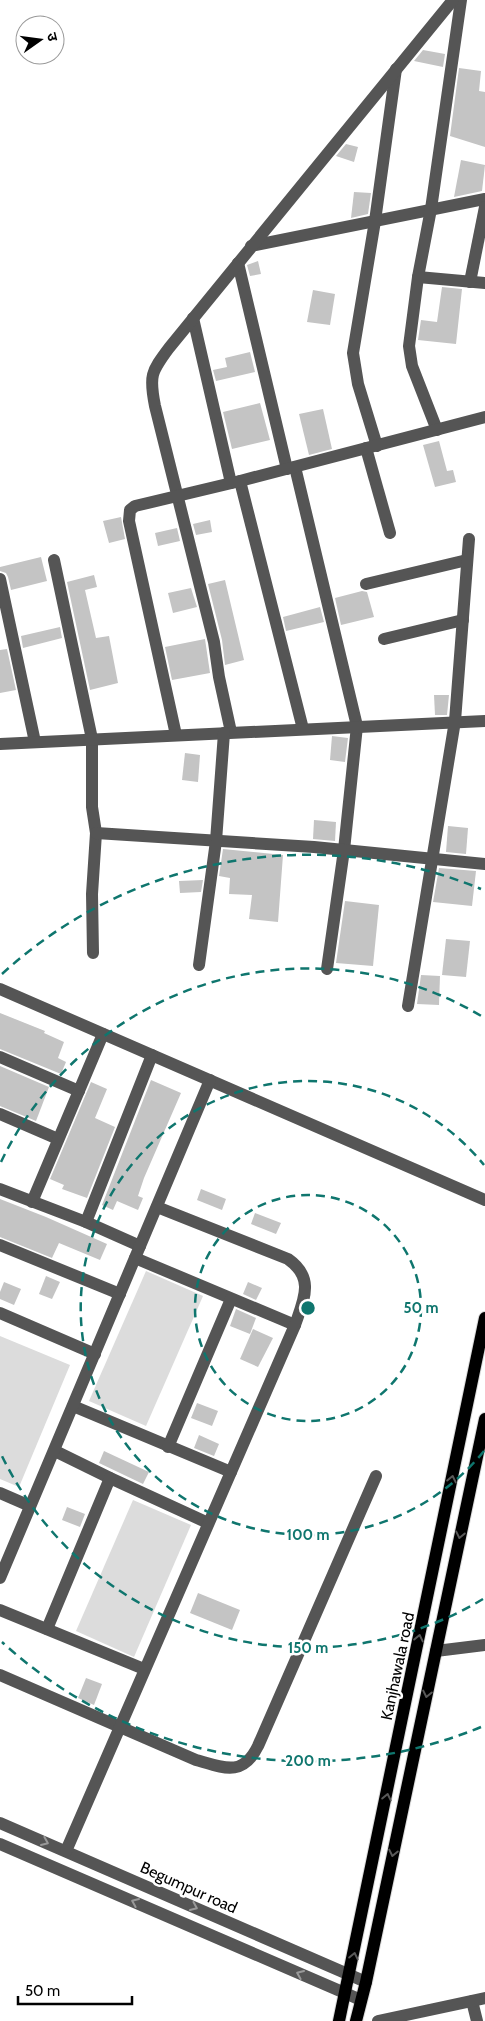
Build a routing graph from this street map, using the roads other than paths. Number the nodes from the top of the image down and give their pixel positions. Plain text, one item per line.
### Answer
1 (453, 0) edge
2 (461, 0) edge
3 (396, 69) junction
4 (485, 199) edge
5 (485, 207) edge
6 (431, 209) junction
7 (375, 221) junction
8 (251, 246) junction
9 (238, 262) junction
10 (418, 277) junction
11 (470, 282) junction
12 (485, 283) edge
13 (193, 318) junction
14 (485, 417) edge
15 (437, 430) junction
16 (371, 447) junction
17 (291, 468) junction
18 (236, 482) junction
19 (176, 496) junction
20 (390, 533) dead end
21 (469, 539) dead end
22 (54, 560) dead end
23 (467, 560) junction
24 (0, 579) edge
25 (366, 584) dead end
26 (463, 620) junction
27 (384, 638) dead end
28 (456, 721) junction
29 (485, 721) edge
30 (357, 726) junction
31 (303, 729) junction
32 (228, 732) junction
33 (176, 736) junction
34 (92, 739) junction
35 (35, 742) junction
36 (0, 744) edge
37 (96, 833) junction
38 (216, 841) junction
39 (344, 850) junction
40 (434, 857) junction
41 (485, 864) edge
42 (93, 953) dead end
43 (199, 966) dead end
44 (327, 969) dead end
45 (0, 990) edge
46 (408, 1006) dead end
47 (103, 1034) junction
48 (152, 1055) junction
49 (0, 1058) edge
50 (210, 1080) junction
51 (79, 1091) junction
52 (0, 1114) edge
53 (58, 1139) junction
54 (0, 1189) edge
55 (485, 1200) edge
56 (32, 1202) junction
57 (157, 1207) junction
58 (86, 1222) junction
59 (0, 1245) edge
60 (138, 1252) junction
61 (120, 1294) junction
62 (231, 1299) junction
63 (0, 1313) edge
64 (485, 1318) edge
65 (295, 1325) junction
66 (95, 1354) junction
67 (73, 1406) junction
68 (485, 1419) edge
69 (168, 1447) junction
70 (55, 1451) junction
71 (231, 1472) junction
72 (376, 1476) dead end
73 (110, 1478) junction
74 (0, 1493) edge
75 (30, 1506) junction
76 (208, 1523) junction
77 (0, 1578) edge
78 (0, 1610) edge
79 (47, 1629) junction
80 (485, 1645) edge
81 (436, 1651) junction
82 (144, 1669) junction
83 (0, 1675) edge
84 (121, 1728) junction
85 (0, 1823) edge
86 (0, 1844) edge
87 (66, 1851) junction
88 (350, 1975) junction
89 (366, 1982) junction
90 (346, 1994) junction
91 (485, 1998) edge
92 (361, 2000) junction
93 (472, 2001) junction
94 (423, 2016) edge
95 (339, 2021) edge
96 (356, 2021) edge
97 (381, 2021) edge
98 (477, 2021) edge

1 - 3 street
2 - 6 street
3 - 7 street
3 - 8 street
4 - 6 street
5 - 11 street
6 - 7 street
6 - 10 street
7 - 8 street
7 - 16 street
8 - 9 street
9 - 13 street
9 - 17 street
10 - 11 street
10 - 15 street
11 - 12 street
13 - 18 street
13 - 19 street
14 - 15 street
15 - 16 street
16 - 17 street
16 - 20 street
17 - 18 street
17 - 30 street
18 - 19 street
18 - 31 street
19 - 32 street
19 - 33 street
21 - 23 street
22 - 34 street
23 - 25 street
23 - 26 street
24 - 35 street
26 - 27 street
26 - 28 street
28 - 29 street
28 - 30 street
28 - 40 street
30 - 31 street
30 - 39 street
31 - 32 street
32 - 33 street
32 - 38 street
33 - 34 street
34 - 35 street
34 - 37 street
35 - 36 street
37 - 38 street
37 - 42 street
38 - 39 street
38 - 43 street
39 - 40 street
39 - 44 street
40 - 41 street
40 - 46 street
45 - 47 street
47 - 48 street
47 - 51 street
48 - 50 street
48 - 58 street
49 - 51 street
50 - 55 street
50 - 57 street
51 - 53 street
52 - 53 street
53 - 56 street
54 - 56 street
56 - 58 street
57 - 60 street
57 - 65 street
58 - 60 street
59 - 61 street
60 - 61 street
60 - 62 street
61 - 66 street
62 - 65 street
62 - 69 street
63 - 66 street
88 -> 64 main road, Kanjhawala road
65 - 71 street
66 - 67 street
67 - 69 street
67 - 70 street
68 -> 81 main road
69 - 71 street
70 - 73 street
70 - 75 street
71 - 76 street
72 - 84 street
73 - 76 street
73 - 79 street
74 - 75 street
75 - 77 street
76 - 82 street
78 - 79 street
79 - 82 street
80 - 81 street
81 -> 89 main road
82 - 84 street
83 - 84 street
84 - 87 street
85 -> 87 street, Begumpur road
90 -> 86 street
87 -> 88 street, Begumpur road
88 - 89 street, Begumpur road
88 - 90 main road, Kanjhawala road
89 - 92 main road
90 - 92 street
90 - 95 main road, Kanjhawala road
91 - 93 street
92 - 96 main road
93 - 94 street
93 - 98 street
94 - 97 street

